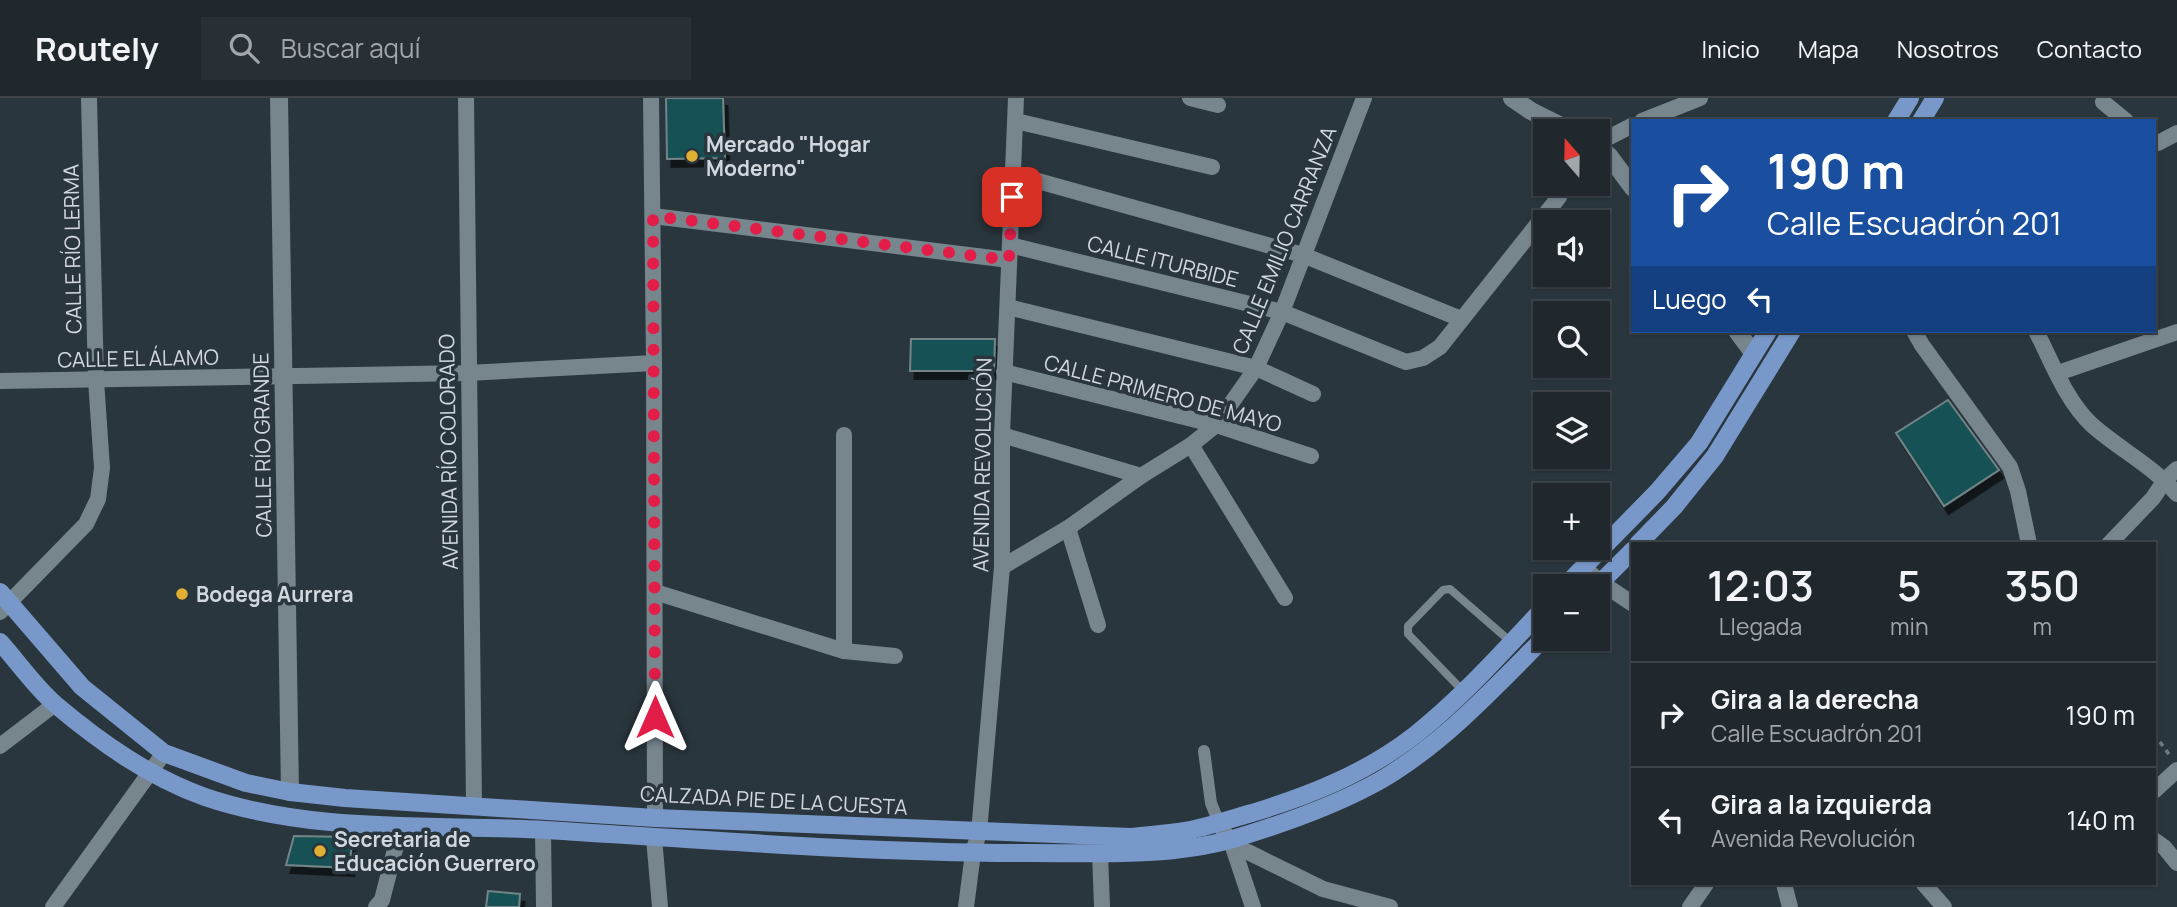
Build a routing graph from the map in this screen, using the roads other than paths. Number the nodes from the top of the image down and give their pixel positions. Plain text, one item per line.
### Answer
1 (89, 98) edge
2 (279, 98) edge
3 (466, 98) edge
4 (651, 98) edge
5 (1016, 98) edge
6 (1189, 98) edge
7 (1364, 98) edge
8 (1512, 98) edge
9 (1700, 98) edge
10 (1910, 98) edge
11 (1935, 98) edge
12 (2103, 102) dead end
13 (1218, 105) dead end
14 (1547, 119) edge
15 (1647, 119) edge
16 (1897, 119) edge
17 (1922, 119) edge
18 (2124, 119) edge
19 (1016, 121) junction
20 (1631, 126) edge
21 (2177, 133) edge
22 (1610, 137) edge
23 (2156, 142) edge
24 (1610, 157) edge
25 (1212, 167) dead end
26 (1013, 174) junction
27 (1631, 185) edge
28 (1559, 197) dead end
29 (653, 216) junction
30 (1009, 253) junction
31 (1303, 255) junction
32 (1008, 307) junction
33 (1282, 312) junction
34 (1461, 319) junction
35 (2177, 332) edge
36 (1738, 333) edge
37 (1767, 333) edge
38 (1791, 333) edge
39 (1915, 333) edge
40 (2037, 333) edge
41 (1754, 354) junction
42 (654, 363) junction
43 (1256, 368) junction
44 (1004, 372) junction
45 (468, 373) junction
46 (2058, 373) junction
47 (284, 377) junction
48 (96, 380) junction
49 (0, 381) edge
50 (1313, 394) dead end
51 (1216, 425) junction
52 (844, 435) dead end
53 (1002, 435) junction
54 (1191, 445) junction
55 (1311, 456) dead end
56 (2171, 475) edge
57 (1142, 476) junction
58 (2177, 494) edge
59 (1068, 528) junction
60 (1640, 542) edge
61 (2029, 542) edge
62 (2111, 542) edge
63 (1631, 552) edge
64 (1002, 567) junction
65 (1584, 567) junction
66 (1577, 574) edge
67 (1590, 574) edge
68 (1608, 574) edge
69 (1610, 591) edge
70 (655, 592) junction
71 (1285, 598) dead end
72 (3, 603) edge
73 (1631, 603) edge
74 (1533, 619) edge
75 (1098, 625) dead end
76 (0, 642) edge
77 (1511, 642) junction
78 (1533, 649) edge
79 (844, 651) junction
80 (895, 656) dead end
81 (1485, 670) junction
82 (1499, 683) junction
83 (1464, 692) junction
84 (55, 704) junction
85 (0, 746) edge
86 (1204, 751) dead end
87 (164, 753) junction
88 (2177, 770) edge
89 (151, 772) junction
90 (2156, 789) edge
91 (290, 792) junction
92 (474, 805) junction
93 (655, 817) junction
94 (1219, 823) junction
95 (401, 826) junction
96 (544, 830) junction
97 (979, 832) junction
98 (654, 838) junction
99 (2156, 842) edge
100 (1231, 843) junction
101 (973, 853) junction
102 (1100, 853) junction
103 (2177, 863) edge
104 (1705, 885) edge
105 (1784, 885) edge
106 (1925, 885) edge
107 (53, 907) edge
108 (376, 907) edge
109 (544, 907) edge
110 (660, 907) edge
111 (966, 907) edge
112 (1102, 907) edge
113 (1253, 907) edge
114 (1390, 907) edge
115 (1690, 907) edge
116 (1790, 907) edge
117 (1944, 907) edge

1 - 48 street, CALLE RÍO LERMA
2 - 47 street, CALLE RÍO GRANDE
3 - 45 street, AVENIDA RÍO COLORADO
4 - 29 street
5 - 19 street, AVENIDA REVOLUCIÓN
6 - 13 street
7 - 31 street, CALLE EMILIO CARRANZA
8 - 14 street
9 - 15 street
10 - 16 main road
11 - 17 main road
12 - 18 street
19 - 25 street
19 - 26 street, AVENIDA REVOLUCIÓN
20 - 22 street
21 - 23 street
24 - 27 street
26 - 30 street, AVENIDA REVOLUCIÓN
26 - 31 street
28 - 34 street
29 - 30 street, CALLE ITURBIDE
29 - 42 street
30 - 32 street, AVENIDA REVOLUCIÓN
30 - 33 street, CALLE ITURBIDE
31 - 33 street, CALLE EMILIO CARRANZA
31 - 34 street
32 - 43 street
32 - 44 street, AVENIDA REVOLUCIÓN
33 - 34 street, CALLE ITURBIDE
33 - 43 street, CALLE EMILIO CARRANZA
35 - 46 street
36 - 41 street
37 - 41 main road
38 - 60 main road
39 - 61 street
40 - 46 street
41 - 65 main road
42 - 45 street, CALLE EL ÁLAMO
42 - 70 street
43 - 50 street
43 - 51 street, CALLE EMILIO CARRANZA
44 - 51 street, CALLE PRIMERO DE MAYO
44 - 53 street, AVENIDA REVOLUCIÓN
45 - 47 street, CALLE EL ÁLAMO
45 - 92 street, AVENIDA RÍO COLORADO
46 - 56 street
47 - 48 street, CALLE EL ÁLAMO
47 - 91 street, CALLE RÍO GRANDE
48 - 49 street, CALLE EL ÁLAMO
48 - 72 street, CALLE RÍO LERMA
51 - 54 street, CALLE EMILIO CARRANZA
51 - 55 street, CALLE PRIMERO DE MAYO
52 - 79 street
53 - 57 street
53 - 64 street, AVENIDA REVOLUCIÓN
54 - 57 street, CALLE EMILIO CARRANZA
54 - 71 street
56 - 58 street
56 - 62 street
57 - 59 street, CALLE EMILIO CARRANZA
59 - 64 street, CALLE EMILIO CARRANZA
59 - 75 street
63 - 68 main road
64 - 97 street, AVENIDA REVOLUCIÓN
65 - 66 main road
65 - 67 street
69 - 73 street
70 - 79 street
70 - 93 street
72 - 87 main road, CALZADA PIE DE LA CUESTA
74 - 77 main road, CALZADA PIE DE LA CUESTA
76 - 84 main road, CALZADA PIE DE LA CUESTA
77 - 81 main road, CALZADA PIE DE LA CUESTA
77 - 83 lane
78 - 82 main road, CALZADA PIE DE LA CUESTA
79 - 80 street
81 - 82 main road
81 - 83 main road, CALZADA PIE DE LA CUESTA
82 - 100 main road, CALZADA PIE DE LA CUESTA
83 - 94 main road, CALZADA PIE DE LA CUESTA
84 - 85 street
84 - 89 main road, CALZADA PIE DE LA CUESTA
86 - 94 street
87 - 89 street
87 - 91 main road, CALZADA PIE DE LA CUESTA
88 - 90 street
89 - 95 main road, CALZADA PIE DE LA CUESTA
89 - 107 street
91 - 92 main road, CALZADA PIE DE LA CUESTA
92 - 93 main road, CALZADA PIE DE LA CUESTA
93 - 97 main road, CALZADA PIE DE LA CUESTA
94 - 97 main road, CALZADA PIE DE LA CUESTA
94 - 100 street
95 - 96 main road, CALZADA PIE DE LA CUESTA
95 - 108 street
96 - 98 main road, CALZADA PIE DE LA CUESTA
96 - 109 street
97 - 101 street, AVENIDA REVOLUCIÓN
98 - 101 main road, CALZADA PIE DE LA CUESTA
98 - 110 street
99 - 103 street
100 - 102 main road, CALZADA PIE DE LA CUESTA
100 - 113 street
100 - 114 street
101 - 102 main road, CALZADA PIE DE LA CUESTA
101 - 111 street, AVENIDA REVOLUCIÓN
102 - 112 street
104 - 115 street
105 - 116 street
106 - 117 street

